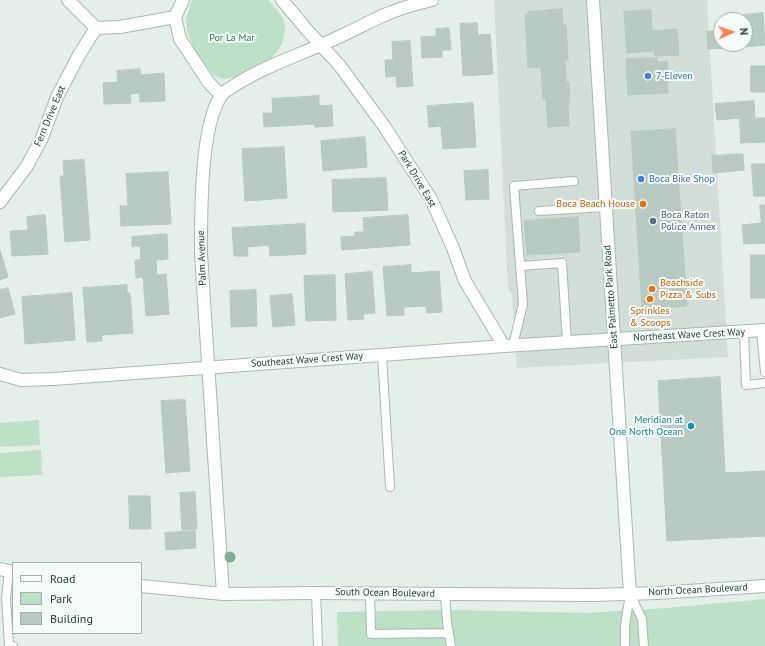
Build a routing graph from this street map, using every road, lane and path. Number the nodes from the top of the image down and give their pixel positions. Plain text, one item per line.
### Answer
1 (68, 0) edge
2 (183, 0) edge
3 (282, 0) edge
4 (432, 0) edge
5 (593, 0) edge
6 (175, 17) junction
7 (96, 28) junction
8 (321, 45) junction
9 (221, 95) junction
10 (574, 181) dead end
11 (0, 202) edge
12 (606, 207) junction
13 (539, 211) dead end
14 (520, 266) junction
15 (763, 330) edge
16 (744, 332) junction
17 (614, 340) junction
18 (567, 342) junction
19 (508, 346) junction
20 (382, 355) junction
21 (208, 367) junction
22 (765, 372) edge
23 (0, 374) edge
24 (765, 383) edge
25 (390, 487) dead end
26 (8, 570) edge
27 (142, 586) edge
28 (765, 586) edge
29 (316, 593) junction
30 (370, 593) junction
31 (223, 594) junction
32 (445, 594) junction
33 (630, 594) junction
34 (448, 633) junction
35 (13, 646) edge
36 (318, 646) edge
37 (451, 646) edge
38 (625, 646) edge
39 (644, 646) edge

1 - 7 street
2 - 6 street
3 - 8 street
4 - 8 street
5 - 12 street, East Palmetto Park Road
6 - 7 street
6 - 9 street
7 - 11 street, Fern Drive East
8 - 9 street
8 - 19 street, Park Drive East
9 - 21 street, Palm Avenue
10 - 14 lane
12 - 13 lane
12 - 17 street, East Palmetto Park Road
14 - 18 lane
14 - 19 lane
15 - 16 street, Northeast Wave Crest Way
15 - 22 lane
16 - 17 street, Northeast Wave Crest Way
16 - 24 lane
17 - 18 street, Southeast Wave Crest Way
17 - 33 street, East Palmetto Park Road
18 - 19 street, Southeast Wave Crest Way
19 - 20 street, Southeast Wave Crest Way
20 - 21 street, Southeast Wave Crest Way
20 - 25 lane
21 - 23 street, Southeast Wave Crest Way
21 - 31 street, Palm Avenue
26 - 35 lane
27 - 31 street, South Ocean Boulevard
28 - 33 street, North Ocean Boulevard
29 - 30 street, South Ocean Boulevard
29 - 31 street, South Ocean Boulevard
29 - 36 lane
30 - 32 street, South Ocean Boulevard
30 - 34 lane
32 - 33 street, South Ocean Boulevard
32 - 34 lane
33 - 38 lane
33 - 39 lane
34 - 37 lane

